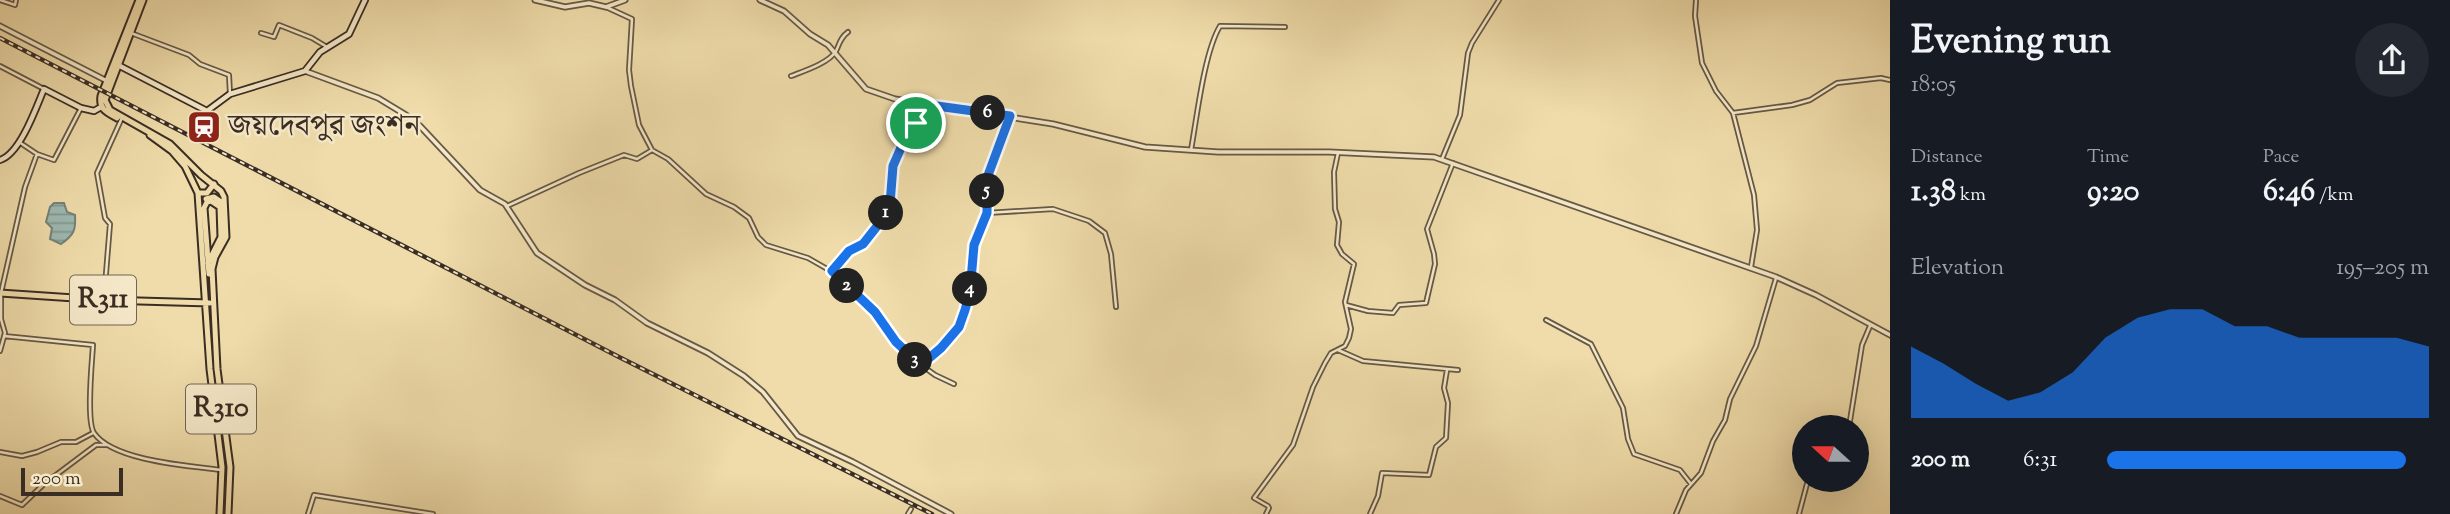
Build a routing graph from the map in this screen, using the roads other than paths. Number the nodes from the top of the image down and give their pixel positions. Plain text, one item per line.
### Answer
1 (0, 0) edge
2 (16, 0) edge
3 (141, 0) edge
4 (365, 0) edge
5 (535, 0) edge
6 (600, 0) edge
7 (625, 0) edge
8 (761, 0) edge
9 (1499, 0) edge
10 (1696, 0) edge
11 (773, 2) edge
12 (600, 6) junction
13 (606, 7) junction
14 (0, 26) edge
15 (1285, 27) dead end
16 (848, 32) dead end
17 (131, 33) junction
18 (261, 33) dead end
19 (327, 47) junction
20 (835, 52) junction
21 (117, 65) junction
22 (0, 66) edge
23 (306, 71) junction
24 (791, 76) dead end
25 (107, 80) junction
26 (1890, 80) edge
27 (44, 89) junction
28 (230, 94) junction
29 (915, 103) junction
30 (101, 107) junction
31 (81, 108) junction
32 (1733, 113) junction
33 (1010, 116) junction
34 (121, 120) junction
35 (19, 142) junction
36 (652, 150) junction
37 (1191, 150) junction
38 (1338, 153) junction
39 (37, 154) junction
40 (1442, 159) junction
41 (0, 160) edge
42 (1453, 163) junction
43 (214, 184) junction
44 (198, 193) junction
45 (224, 204) junction
46 (507, 206) junction
47 (200, 207) junction
48 (987, 213) junction
49 (206, 239) junction
50 (219, 241) junction
51 (208, 263) junction
52 (1751, 269) junction
53 (832, 271) junction
54 (1776, 277) junction
55 (1, 293) edge
56 (104, 300) junction
57 (210, 303) junction
58 (1346, 305) junction
59 (1116, 307) dead end
60 (1546, 320) dead end
61 (1870, 326) junction
62 (2, 328) edge
63 (1890, 335) edge
64 (4, 336) junction
65 (1338, 350) junction
66 (0, 351) edge
67 (921, 365) junction
68 (1447, 370) junction
69 (1458, 370) dead end
70 (954, 384) dead end
71 (1851, 415) edge
72 (93, 433) junction
73 (106, 445) junction
74 (0, 452) edge
75 (222, 470) junction
76 (1691, 484) junction
77 (1805, 492) edge
78 (0, 495) edge
79 (911, 509) dead end
80 (426, 513) edge
81 (224, 514) edge
82 (308, 514) edge
83 (433, 514) edge
84 (908, 514) edge
85 (951, 514) edge
86 (1266, 514) edge
87 (1370, 514) edge
88 (1676, 514) edge
89 (1799, 514) edge

1 - 2 street
3 - 17 main road, R310
3 - 21 main road, R310
4 - 19 main road
5 - 12 street
6 - 12 street
7 - 13 street
8 - 11 street
9 - 40 street
10 - 32 street
11 - 20 street
12 - 13 street
13 - 36 street
14 - 25 street
15 - 37 street
16 - 20 street
17 - 21 main road, R310
17 - 28 street
18 - 19 street
19 - 23 main road
20 - 24 street
20 - 29 street
21 - 25 main road, R310
21 - 28 main road
21 - 43 main road, R310
22 - 27 street
23 - 28 main road
23 - 46 street
25 - 30 main road, R310
26 - 32 street
27 - 31 main road
27 - 35 main road
29 - 33 street
29 - 53 street
30 - 31 main road
30 - 34 main road, R310
31 - 39 street
32 - 52 street
33 - 37 street
33 - 48 street
34 - 44 main road, R310
34 - 56 street
35 - 39 street
35 - 41 main road
36 - 46 street
36 - 53 street
37 - 38 street
38 - 40 street
38 - 58 street
39 - 55 street
40 - 42 street
42 - 52 street
42 - 58 street
43 - 44 main road
43 - 45 main road, R310
44 - 47 main road, R310
45 - 47 main road
45 - 57 main road, R310
46 - 85 street
47 - 57 main road, R310
48 - 59 street
48 - 67 street
49 - 50 main road
49 - 50 main road
49 - 51 main road
50 - 51 main road
51 - 57 main road
52 - 54 street
53 - 67 street
54 - 61 street
54 - 76 street
55 - 56 main road, R311
55 - 62 street
56 - 57 main road, R311
57 - 75 main road, R310
57 - 81 main road, R310
58 - 65 street
60 - 76 street
61 - 63 street
61 - 71 street
62 - 64 street
64 - 66 street
64 - 72 street
65 - 68 street
65 - 86 street
67 - 70 street
68 - 69 street
68 - 87 street
72 - 73 street
72 - 74 street
73 - 75 street
73 - 78 street
75 - 81 main road, R310
76 - 88 street
77 - 89 street
79 - 84 street
80 - 82 street
80 - 83 street

